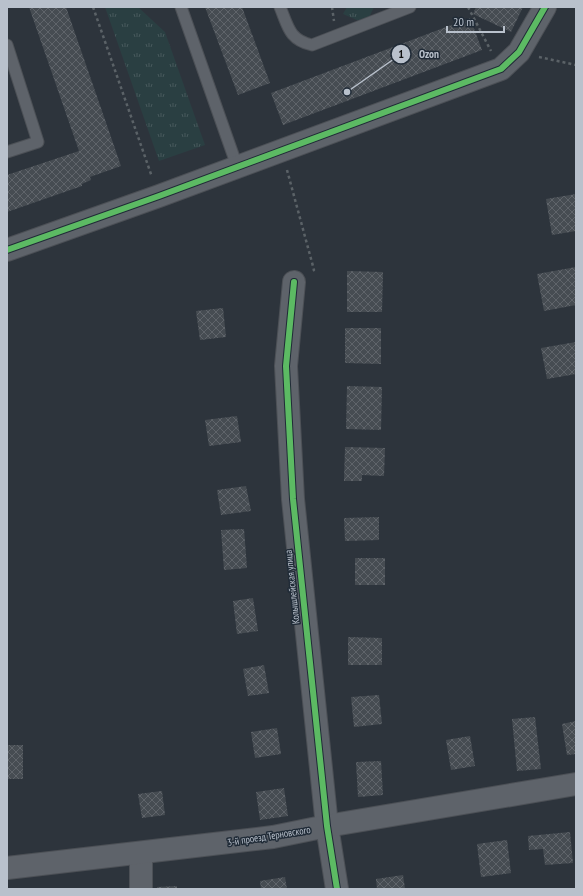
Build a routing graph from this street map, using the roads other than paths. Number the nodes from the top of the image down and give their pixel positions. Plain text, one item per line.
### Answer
1 (181, 7) edge
2 (280, 7) edge
3 (410, 7) edge
4 (545, 7) edge
5 (7, 45) edge
6 (7, 152) edge
7 (237, 166) junction
8 (7, 250) edge
9 (294, 282) road end
10 (576, 784) edge
11 (327, 826) junction
12 (141, 854) junction
13 (7, 868) edge
14 (141, 889) edge
15 (337, 889) edge

1 - 7 lane
2 - 3 lane
4 - 7 street
5 - 6 lane
7 - 8 street
9 - 11 street, Колышлейская улица
10 - 11 street, 3-й проезд Терновского
11 - 12 street, 3-й проезд Терновского
11 - 15 street, Колышлейская улица
12 - 13 street, 3-й проезд Терновского
12 - 14 street

